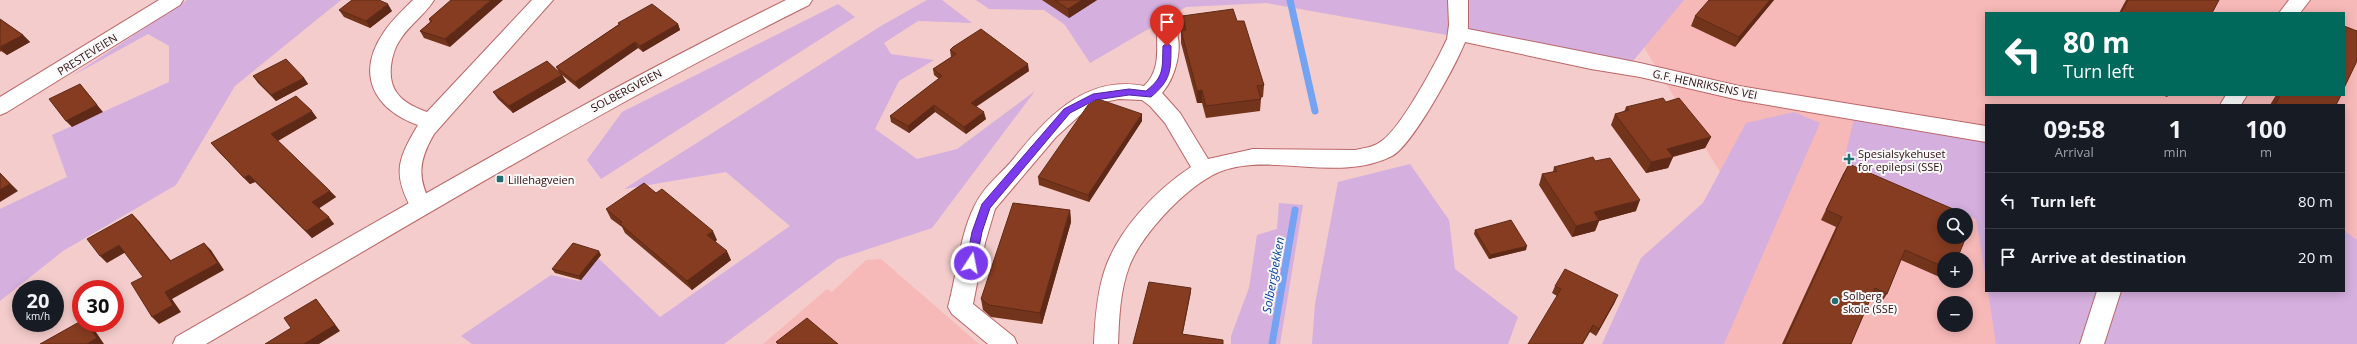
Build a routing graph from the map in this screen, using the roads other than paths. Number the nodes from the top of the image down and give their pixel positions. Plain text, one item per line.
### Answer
1 (173, 0) edge
2 (424, 0) edge
3 (543, 0) edge
4 (802, 0) edge
5 (1458, 0) edge
6 (2300, 0) edge
7 (2290, 12) edge
8 (1168, 32) dead end
9 (1458, 34) junction
10 (1148, 94) junction
11 (0, 107) edge
12 (431, 122) junction
13 (1985, 134) edge
14 (1203, 170) junction
15 (421, 206) junction
16 (2109, 292) edge
17 (185, 344) edge
18 (1005, 344) edge
19 (1106, 344) edge
20 (2092, 344) edge

1 - 11 street, PRESTEVEIEN
2 - 12 street
3 - 12 street
4 - 15 street, SOLBERGVEIEN
5 - 9 street
6 - 7 street
8 - 10 street
9 - 13 street, G.F. HENRIKSENS VEI
9 - 14 street
10 - 14 street
10 - 18 street
12 - 15 street
14 - 19 street
15 - 17 street
16 - 20 street

